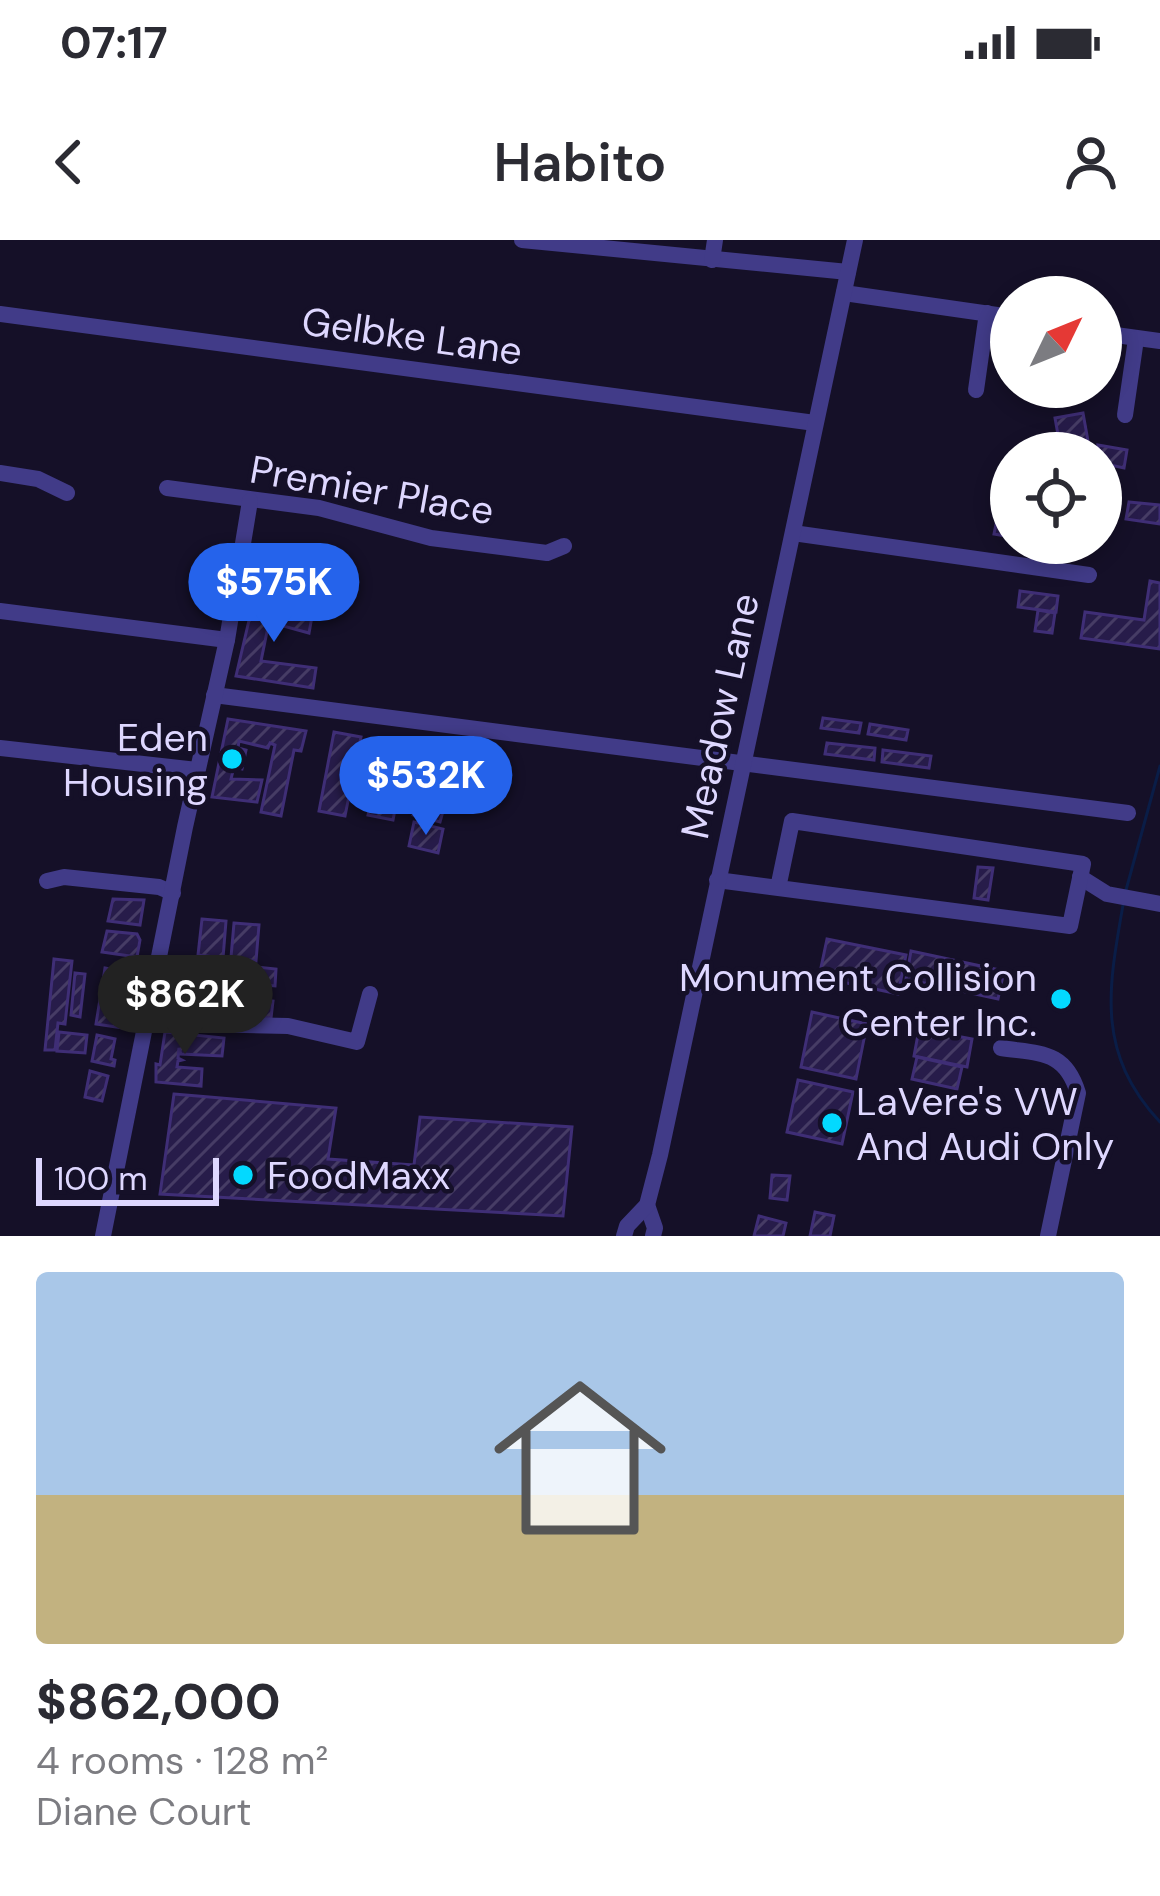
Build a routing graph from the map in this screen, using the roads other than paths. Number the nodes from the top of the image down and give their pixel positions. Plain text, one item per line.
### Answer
1 (522, 240) edge
2 (715, 240) edge
3 (855, 240) edge
4 (712, 260) junction
5 (848, 272) junction
6 (844, 292) junction
7 (987, 313) junction
8 (0, 314) edge
9 (990, 314) edge
10 (1122, 337) edge
11 (1136, 339) junction
12 (1160, 341) edge
13 (976, 391) dead end
14 (1124, 415) dead end
15 (815, 423) junction
16 (0, 473) edge
17 (167, 488) dead end
18 (67, 493) dead end
19 (250, 501) junction
20 (793, 533) junction
21 (564, 546) dead end
22 (1089, 575) dead end
23 (0, 611) edge
24 (227, 640) junction
25 (214, 695) junction
26 (0, 748) edge
27 (742, 763) junction
28 (196, 770) junction
29 (1128, 813) dead end
30 (1080, 877) junction
31 (47, 880) dead end
32 (717, 880) junction
33 (778, 888) junction
34 (173, 893) junction
35 (1160, 904) edge
36 (370, 994) dead end
37 (147, 1023) junction
38 (1001, 1048) dead end
39 (647, 1205) junction
40 (103, 1236) edge
41 (624, 1236) edge
42 (653, 1236) edge
43 (1048, 1236) edge

1 - 4 street
2 - 4 street
3 - 5 street, Meadow Lane
4 - 5 street
5 - 6 street, Meadow Lane
6 - 7 street
6 - 15 street, Meadow Lane
7 - 9 street
7 - 13 street
8 - 15 street, Gelbke Lane
10 - 11 street
11 - 12 street
11 - 14 street
15 - 20 street, Meadow Lane
16 - 18 street
17 - 19 street, Premier Place
19 - 21 street, Premier Place
19 - 24 street
20 - 22 street
20 - 27 street, Meadow Lane
23 - 24 street
24 - 25 street
25 - 27 street
25 - 28 street
26 - 28 street
27 - 29 street
27 - 32 street, Meadow Lane
28 - 34 street
30 - 33 street
30 - 33 street
30 - 35 street
31 - 34 street
32 - 33 street
32 - 39 street, Meadow Lane
34 - 37 street
36 - 37 street
37 - 40 street
38 - 43 street
39 - 41 street, Meadow Lane
39 - 42 street, Meadow Lane

